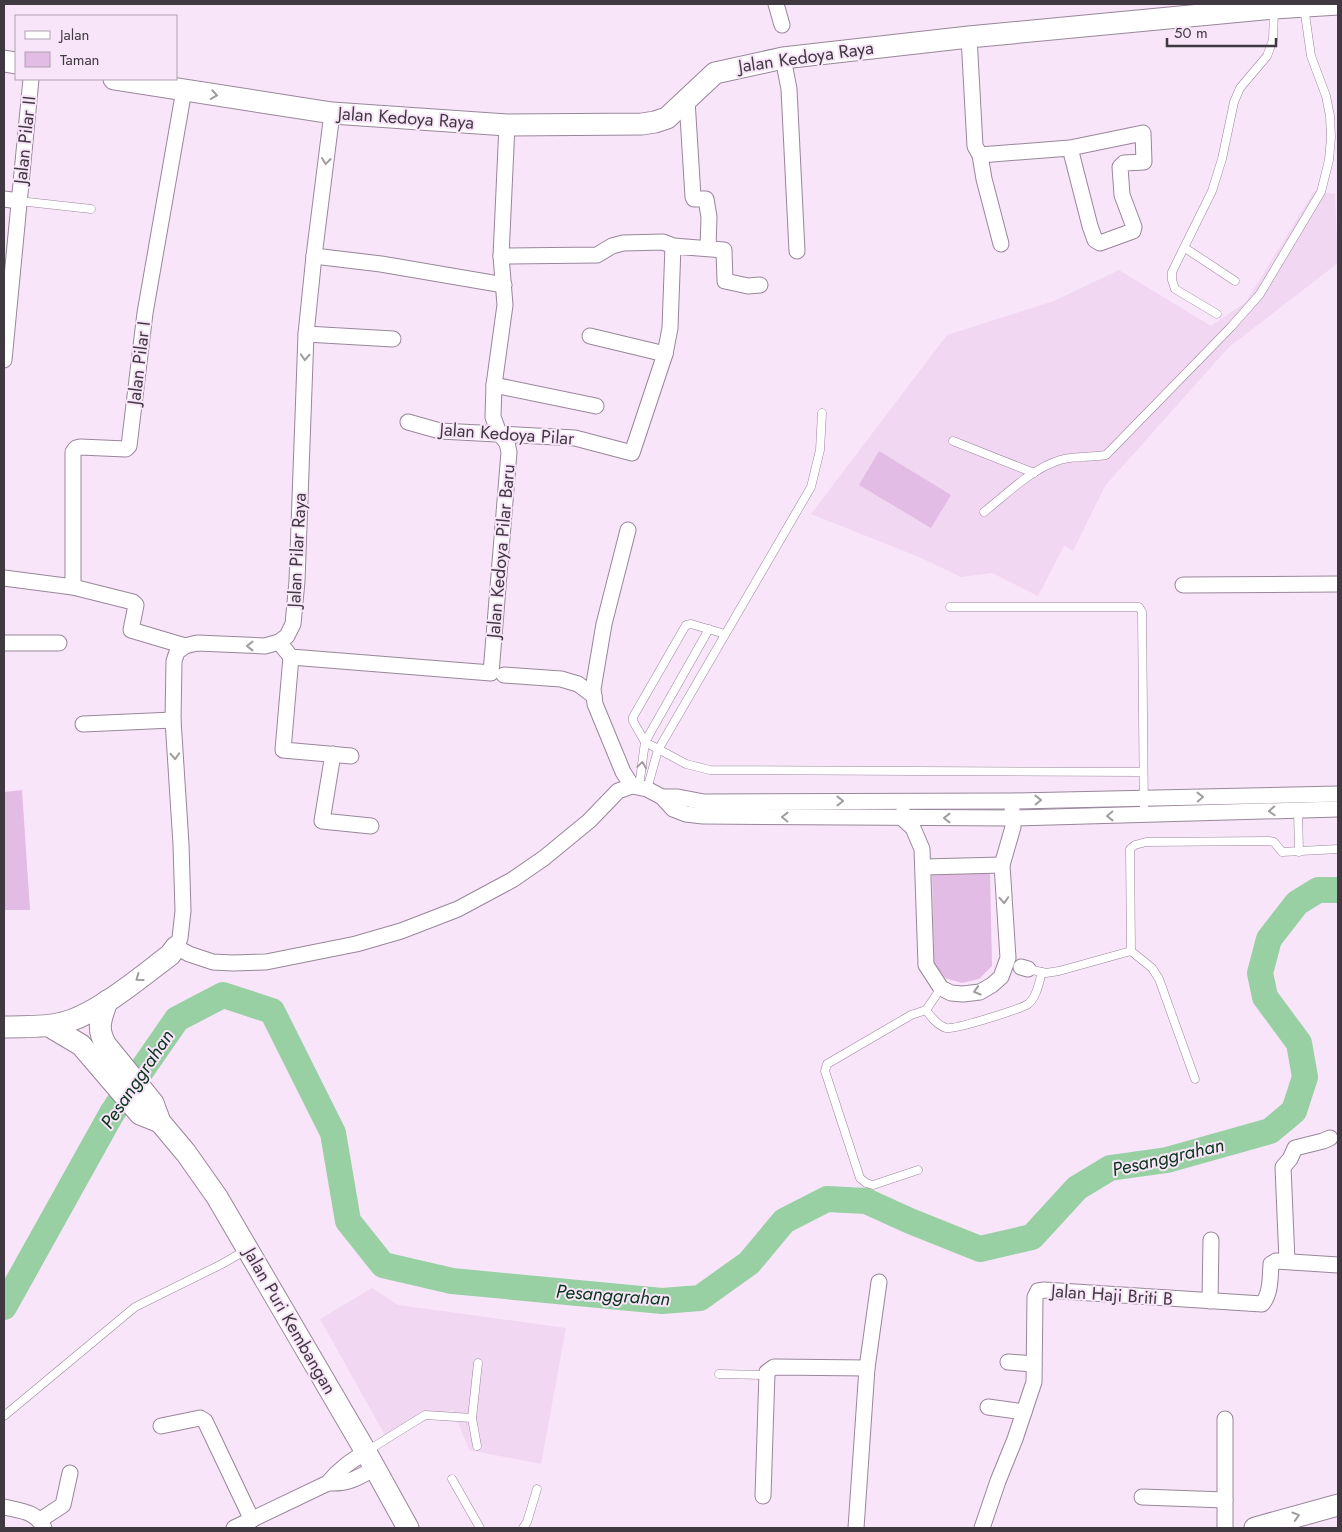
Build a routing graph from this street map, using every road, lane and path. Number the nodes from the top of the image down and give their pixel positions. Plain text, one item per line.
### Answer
1 (776, 4) edge
2 (1338, 4) edge
3 (1309, 5) edge
4 (1274, 8) junction
5 (782, 25) dead end
6 (969, 37) junction
7 (784, 58) junction
8 (32, 80) edge
9 (120, 80) edge
10 (184, 90) junction
11 (686, 100) junction
12 (332, 113) junction
13 (507, 125) junction
14 (1070, 148) junction
15 (980, 155) junction
16 (4, 199) edge
17 (19, 201) junction
18 (91, 209) dead end
19 (1001, 244) dead end
20 (673, 246) junction
21 (708, 248) junction
22 (1185, 248) junction
23 (797, 251) dead end
24 (314, 256) junction
25 (501, 256) junction
26 (1235, 281) dead end
27 (504, 285) junction
28 (760, 285) dead end
29 (1218, 314) dead end
30 (306, 334) junction
31 (590, 336) dead end
32 (393, 339) dead end
33 (665, 354) junction
34 (4, 360) edge
35 (494, 385) junction
36 (596, 406) dead end
37 (822, 413) dead end
38 (408, 422) dead end
39 (500, 433) junction
40 (953, 441) dead end
41 (1034, 473) junction
42 (984, 512) dead end
43 (628, 530) dead end
44 (4, 578) edge
45 (1338, 584) edge
46 (1183, 585) dead end
47 (73, 587) junction
48 (950, 607) dead end
49 (709, 629) junction
50 (725, 634) junction
51 (4, 642) edge
52 (279, 642) junction
53 (59, 643) dead end
54 (185, 646) junction
55 (291, 657) junction
56 (497, 674) junction
57 (594, 696) junction
58 (173, 720) junction
59 (82, 724) dead end
60 (645, 742) junction
61 (658, 750) junction
62 (334, 754) junction
63 (351, 756) dead end
64 (1143, 772) junction
65 (639, 787) junction
66 (1338, 794) edge
67 (662, 797) junction
68 (1144, 798) junction
69 (1012, 800) junction
70 (903, 801) junction
71 (1298, 810) junction
72 (1338, 810) edge
73 (1144, 815) junction
74 (1013, 818) junction
75 (903, 819) junction
76 (371, 826) dead end
77 (1338, 849) edge
78 (1299, 852) junction
79 (1002, 865) junction
80 (924, 867) junction
81 (176, 947) junction
82 (1131, 951) junction
83 (1008, 958) junction
84 (1030, 969) junction
85 (941, 988) junction
86 (107, 1001) junction
87 (926, 1010) junction
88 (4, 1026) edge
89 (49, 1026) junction
90 (98, 1050) junction
91 (1195, 1079) dead end
92 (1330, 1138) dead end
93 (918, 1170) dead end
94 (1211, 1240) dead end
95 (247, 1249) junction
96 (1287, 1261) junction
97 (1338, 1265) edge
98 (879, 1282) dead end
99 (1210, 1301) junction
100 (1008, 1362) dead end
101 (478, 1363) dead end
102 (1034, 1364) junction
103 (867, 1368) junction
104 (719, 1374) dead end
105 (767, 1375) junction
106 (988, 1407) dead end
107 (1024, 1412) junction
108 (4, 1416) edge
109 (472, 1418) junction
110 (1225, 1418) dead end
111 (161, 1426) dead end
112 (477, 1446) dead end
113 (371, 1460) junction
114 (70, 1473) dead end
115 (452, 1479) dead end
116 (537, 1489) dead end
117 (763, 1496) dead end
118 (1142, 1497) dead end
119 (1225, 1500) junction
120 (1338, 1505) edge
121 (4, 1506) edge
122 (252, 1520) junction
123 (42, 1524) edge
124 (234, 1528) edge
125 (408, 1528) edge
126 (480, 1528) edge
127 (523, 1528) edge
128 (856, 1528) edge
129 (982, 1528) edge
130 (1225, 1528) edge
131 (1255, 1528) edge

1 - 5 street
2 - 3 street, Jalan Kedoya Raya
3 - 4 street, Jalan Kedoya Raya
3 - 41 lane
4 - 6 street, Jalan Kedoya Raya
4 - 22 lane
6 - 7 street, Jalan Kedoya Raya
6 - 15 street
7 - 11 street, Jalan Kedoya Raya
7 - 23 street
8 - 17 street, Jalan Pilar II
9 - 10 street, Jalan Kedoya Raya
10 -> 12 street, Jalan Kedoya Raya
10 - 47 street, Jalan Pilar I
11 - 13 street, Jalan Kedoya Raya
11 - 21 street
12 - 13 street, Jalan Kedoya Raya
12 -> 24 street, Jalan Pilar Raya
13 - 25 street, Jalan Kedoya Pilar Baru
14 - 14 street
14 - 15 street
15 - 19 street
16 - 17 street, Jalan Pilar II
17 - 18 lane
17 - 34 street, Jalan Pilar II
20 - 21 street
20 - 25 street
20 - 33 street, Jalan Kedoya Pilar
21 - 28 street
22 - 26 lane
22 - 29 lane
24 - 27 street
24 - 30 street, Jalan Pilar Raya
25 - 27 street, Jalan Kedoya Pilar Baru
27 - 35 street, Jalan Kedoya Pilar Baru
30 - 32 street
30 -> 52 street, Jalan Pilar Raya
31 - 33 street
33 - 39 street, Jalan Kedoya Pilar
35 - 36 street
35 - 39 street, Jalan Kedoya Pilar Baru
37 - 50 lane
38 - 39 street, Jalan Kedoya Pilar
39 - 56 street, Jalan Kedoya Pilar Baru
40 - 41 lane
41 - 42 lane
43 - 57 street
44 - 47 street
45 - 46 street
47 - 54 street
48 - 64 lane
49 - 50 lane
49 - 60 lane
49 - 60 lane
50 - 61 lane
51 - 53 street
52 -> 54 street
52 - 55 street
54 - 58 street
55 - 56 street
55 - 62 street
56 - 57 street
57 - 65 street
58 - 59 street
58 -> 81 street
60 - 61 lane
65 -> 60 lane
61 - 64 lane
61 - 65 lane
62 - 63 street
62 - 76 street
64 - 68 lane
65 - 67 street
65 - 81 street
68 -> 66 street
67 -> 70 street
75 -> 67 street
69 -> 68 street
68 - 73 lane
69 - 70 street
69 - 74 street
70 - 75 street
71 - 72 street
71 -> 73 street
71 - 78 lane
73 -> 74 street
74 -> 75 street
74 - 79 street
75 - 80 street
77 - 78 lane
78 - 82 lane
79 - 80 street
79 -> 83 street
80 - 85 street
81 -> 86 street, Jalan Puri Kembangan
82 - 84 lane
82 - 91 lane
83 - 84 lane
83 -> 85 street
84 - 87 lane
85 - 87 lane
86 - 89 street, Jalan Puri Kembangan
86 - 90 street, Jalan Puri Kembangan
87 - 93 lane
88 - 89 street, Jalan Puri Kembangan
89 - 90 street, Jalan Puri Kembangan
90 - 95 street, Jalan Puri Kembangan
92 - 96 street
94 - 99 street
95 - 108 lane
95 - 113 street, Jalan Puri Kembangan
96 - 97 street
96 - 99 street, Jalan Haji Briti B
98 - 103 street
99 - 102 street, Jalan Haji Briti B
100 - 102 street
101 - 109 lane
102 - 107 street, Jalan Haji Briti B
103 - 105 street
103 - 128 street
104 - 105 lane
105 - 117 street
106 - 107 street
107 - 129 street, Jalan Haji Briti B
109 - 112 lane
109 - 113 lane
110 - 119 street
111 - 122 street
113 - 122 street
113 - 125 street, Jalan Puri Kembangan
114 - 123 street
115 - 126 lane
116 - 127 lane
118 - 119 street
119 - 130 street
131 -> 120 street
121 - 123 street
122 - 124 street

